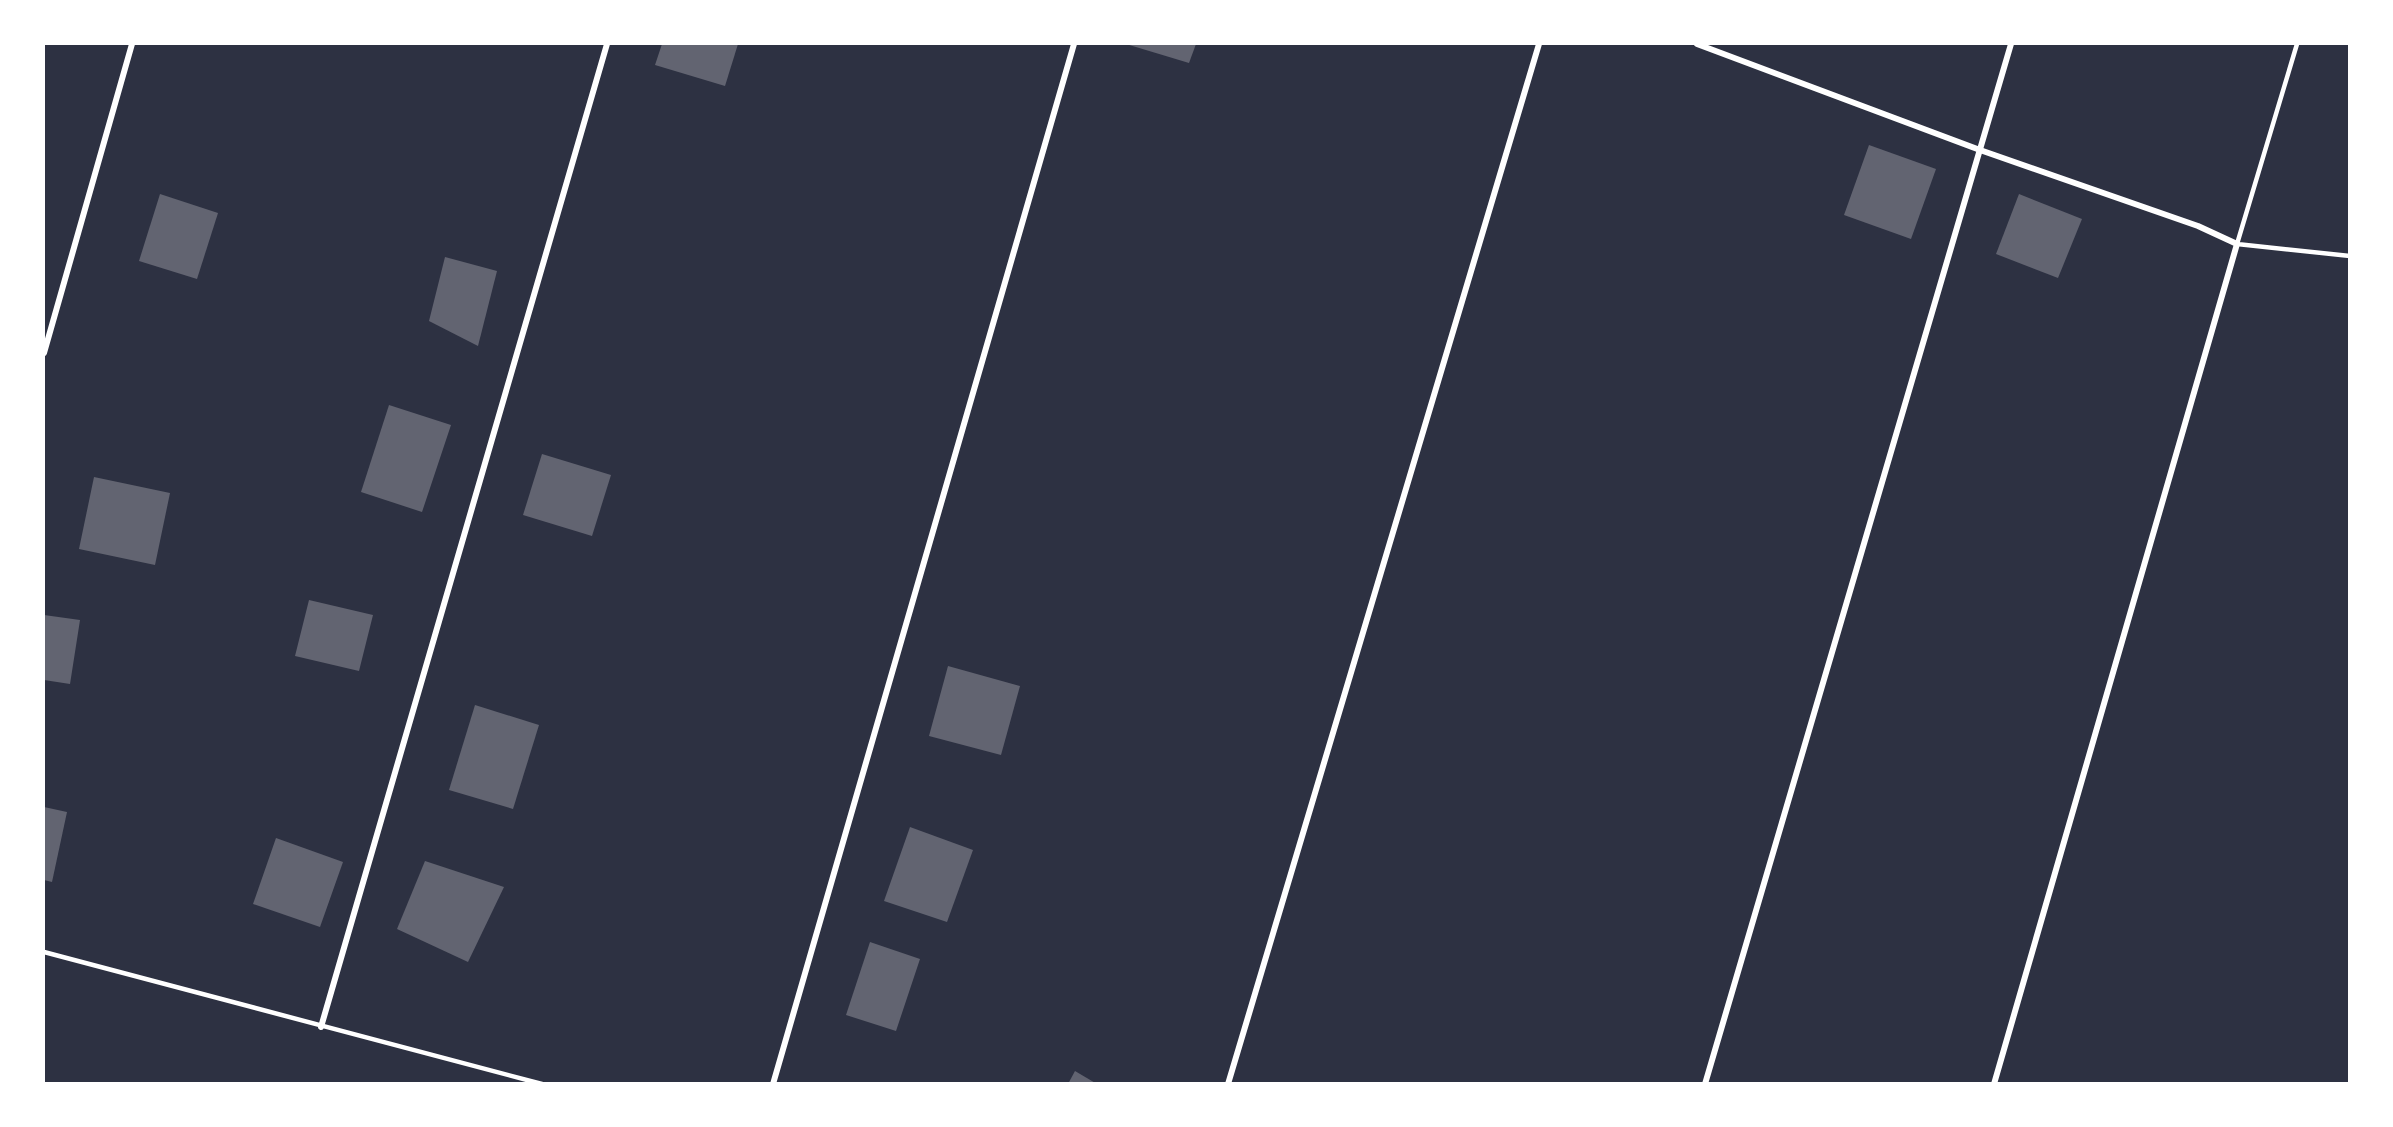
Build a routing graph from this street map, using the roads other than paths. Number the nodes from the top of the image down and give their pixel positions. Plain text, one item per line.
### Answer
1 (132, 44) edge
2 (607, 44) edge
3 (1074, 44) edge
4 (1539, 44) edge
5 (1697, 44) edge
6 (2011, 44) edge
7 (2297, 44) edge
8 (1980, 150) junction
9 (2237, 244) junction
10 (2349, 256) edge
11 (44, 353) edge
12 (44, 952) edge
13 (321, 1027) junction
14 (542, 1083) edge
15 (773, 1083) edge
16 (1228, 1083) edge
17 (1705, 1083) edge
18 (1994, 1083) edge

1 - 11 street
2 - 13 street
3 - 15 street
4 - 16 street
5 - 8 street
6 - 8 street
7 - 9 lane
8 - 9 street
8 - 17 street
9 - 10 lane
9 - 18 street
12 - 13 lane
13 - 14 lane

